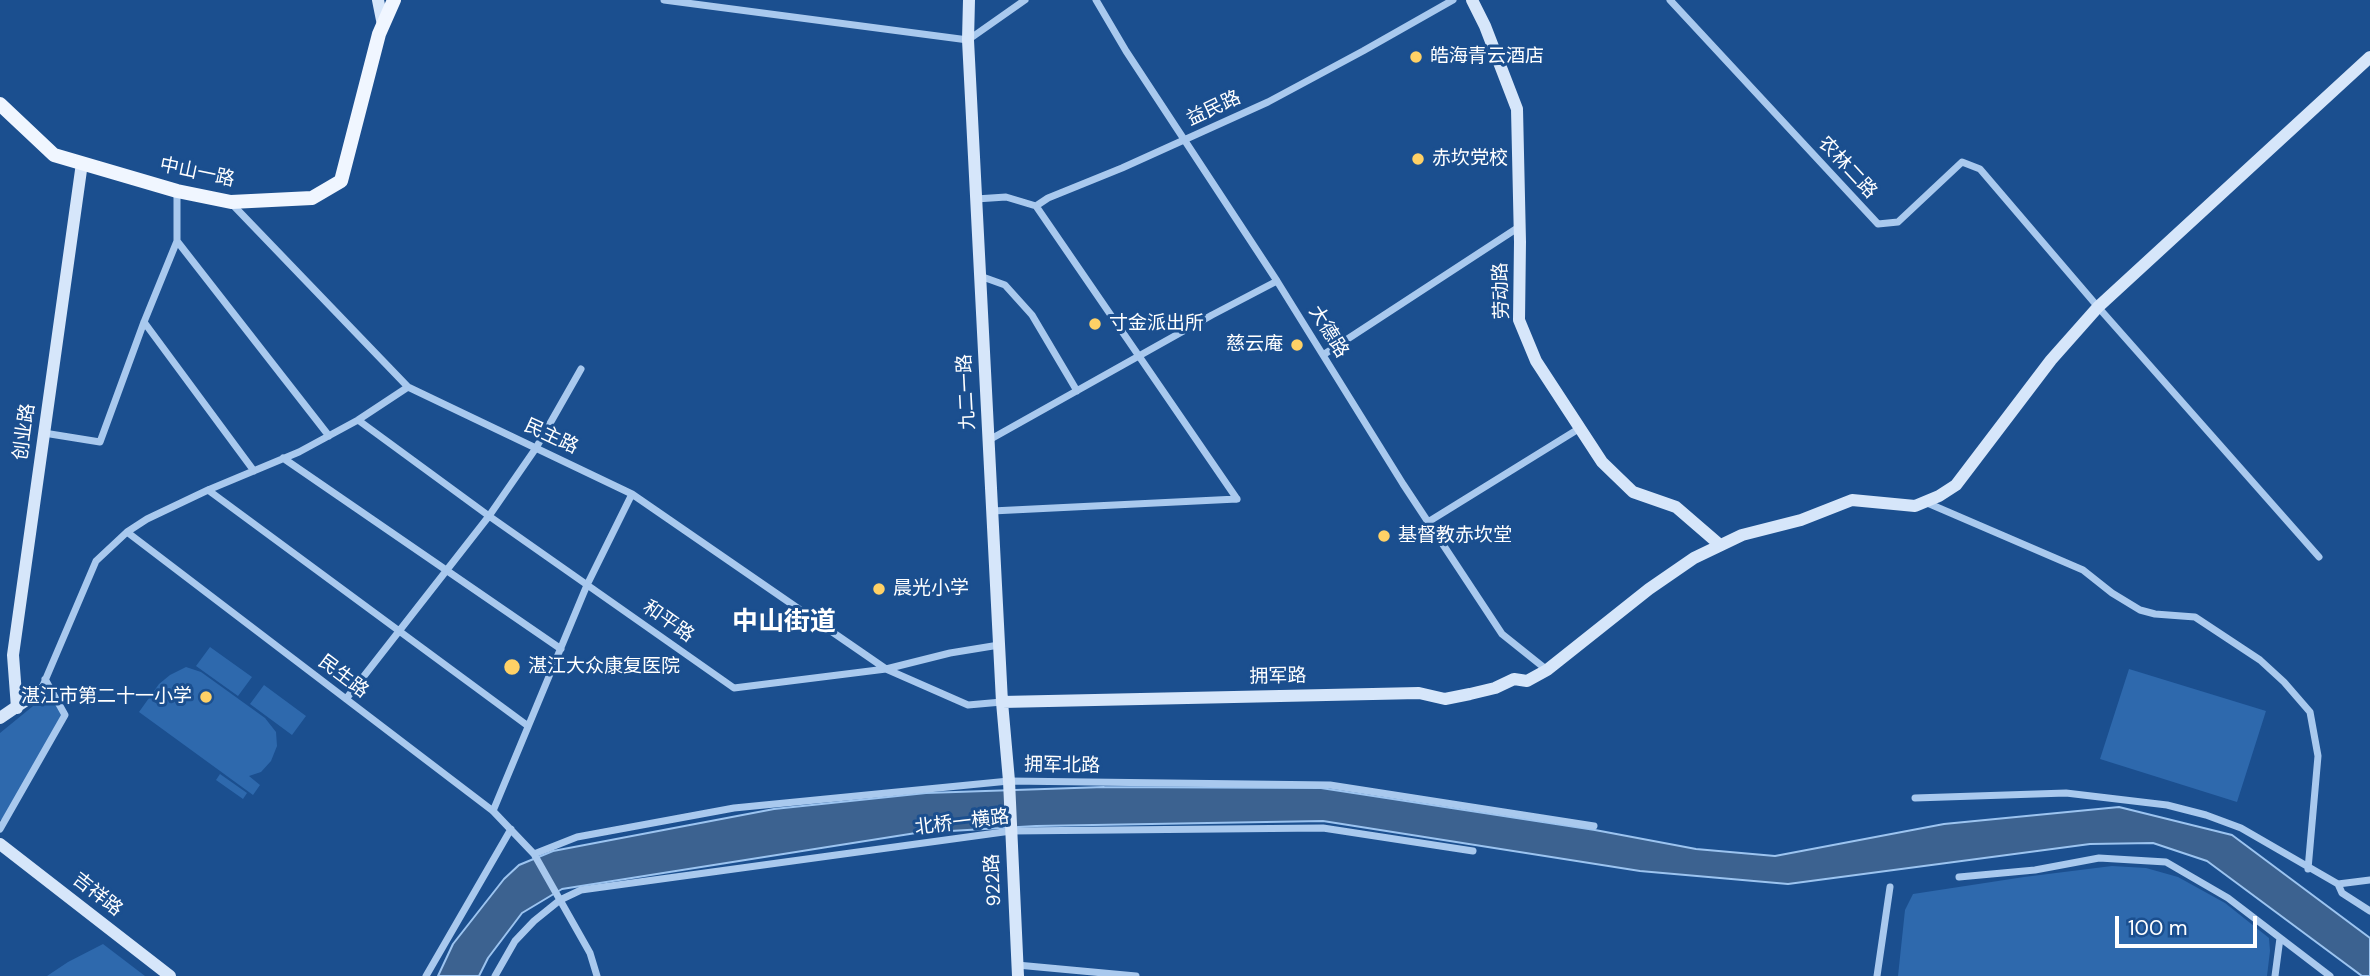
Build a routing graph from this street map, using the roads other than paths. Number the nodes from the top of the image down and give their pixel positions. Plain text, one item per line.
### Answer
1 (378, 0) edge
2 (394, 0) edge
3 (664, 0) edge
4 (969, 0) edge
5 (1026, 0) edge
6 (1096, 0) edge
7 (1453, 0) edge
8 (1472, 0) edge
9 (1670, 0) edge
10 (383, 25) junction
11 (968, 40) junction
12 (2370, 57) edge
13 (0, 104) edge
14 (1183, 140) junction
15 (82, 163) junction
16 (177, 191) junction
17 (976, 198) junction
18 (231, 202) junction
19 (1036, 206) junction
20 (1520, 227) junction
21 (177, 241) junction
22 (980, 276) junction
23 (1276, 281) junction
24 (2098, 307) junction
25 (144, 322) junction
26 (1323, 355) junction
27 (1139, 356) junction
28 (581, 369) dead end
29 (408, 387) junction
30 (1077, 390) junction
31 (358, 420) junction
32 (1580, 428) junction
33 (44, 433) junction
34 (329, 436) junction
35 (989, 440) junction
36 (536, 448) junction
37 (283, 458) junction
38 (254, 471) junction
39 (208, 490) junction
40 (632, 494) junction
41 (1924, 502) junction
42 (992, 511) junction
43 (489, 516) junction
44 (1428, 522) junction
45 (127, 532) junction
46 (1720, 545) junction
47 (2319, 557) dead end
48 (446, 570) junction
49 (587, 585) junction
50 (400, 632) junction
51 (999, 645) junction
52 (561, 649) junction
53 (886, 669) junction
54 (1547, 670) junction
55 (43, 684) junction
56 (346, 699) junction
57 (1002, 702) junction
58 (17, 708) junction
59 (0, 717) edge
60 (528, 726) junction
61 (1009, 781) junction
62 (1915, 798) dead end
63 (493, 811) junction
64 (1594, 826) dead end
65 (510, 828) junction
66 (0, 829) edge
67 (1011, 831) junction
68 (0, 844) edge
69 (1473, 851) dead end
70 (534, 853) junction
71 (2308, 869) junction
72 (1959, 877) dead end
73 (2370, 880) edge
74 (2338, 884) junction
75 (1889, 887) dead end
76 (560, 900) junction
77 (2370, 911) edge
78 (2280, 937) junction
79 (1018, 970) edge
80 (170, 976) edge
81 (426, 976) edge
82 (495, 976) edge
83 (597, 976) edge
84 (1136, 976) edge
85 (1877, 976) edge
86 (2275, 976) edge
87 (2330, 976) edge

1 - 10 street
2 - 10 main road, 中山一路
3 - 11 street
4 - 11 street, 九二一路
5 - 11 street
6 - 14 street, 大德路
7 - 14 street, 益民路
8 - 20 street, 劳动路
9 - 24 street, 农林二路
10 - 18 main road, 中山一路
11 - 17 street, 九二一路
12 - 24 street
13 - 15 main road, 中山一路
14 - 19 street, 益民路
14 - 23 street, 大德路
15 - 16 main road, 中山一路
15 - 33 street, 创业路
16 - 18 main road, 中山一路
16 - 21 street
17 - 19 street
17 - 22 street, 九二一路
18 - 29 street, 民主路
19 - 27 street
20 - 26 street
20 - 32 street, 劳动路
21 - 25 street
21 - 34 street
22 - 30 street
22 - 35 street, 九二一路
23 - 26 street, 大德路
23 - 27 street
24 - 41 street
24 - 47 street
25 - 33 street
25 - 38 street
26 - 44 street, 大德路
27 - 30 street
27 - 42 street
28 - 36 street
29 - 31 street
29 - 36 street, 民主路
30 - 35 street
31 - 34 street
31 - 43 street, 和平路
32 - 44 street
32 - 46 street, 劳动路
33 - 58 street, 创业路
34 - 37 street
35 - 42 street, 九二一路
36 - 40 street, 民主路
36 - 43 street
37 - 38 street
37 - 48 street
38 - 39 street
39 - 45 street
39 - 50 street
40 - 49 street
40 - 53 street, 民主路
41 - 46 street
41 - 71 street
42 - 51 street, 九二一路
43 - 48 street
43 - 49 street, 和平路
44 - 54 street, 大德路
45 - 55 street
45 - 56 street, 民生路
46 - 54 street
48 - 50 street
48 - 52 street
49 - 52 street
49 - 53 street, 和平路
50 - 56 street
50 - 60 street
51 - 53 street, 和平路
51 - 57 street, 九二一路
52 - 60 street
53 - 57 street
54 - 57 street, 拥军路
55 - 58 street
55 - 66 street
56 - 63 street, 民生路
57 - 61 street, 九二一路
58 - 59 street
60 - 63 street
61 - 64 street, 拥军北路
61 - 67 street, 922路
61 - 70 street, 拥军北路
62 - 71 street
63 - 65 street, 民生路
65 - 70 street, 民生路
65 - 81 street
67 - 69 street, 北桥一横路
67 - 76 street, 北桥一横路
67 - 79 street, 922路
68 - 80 street, 吉祥路
70 - 76 street, 民生路
71 - 74 street
72 - 78 street
73 - 74 street
74 - 77 street
75 - 85 street
76 - 82 street, 北桥一横路
76 - 83 street, 民生路
78 - 86 street
78 - 87 street
79 - 84 street

